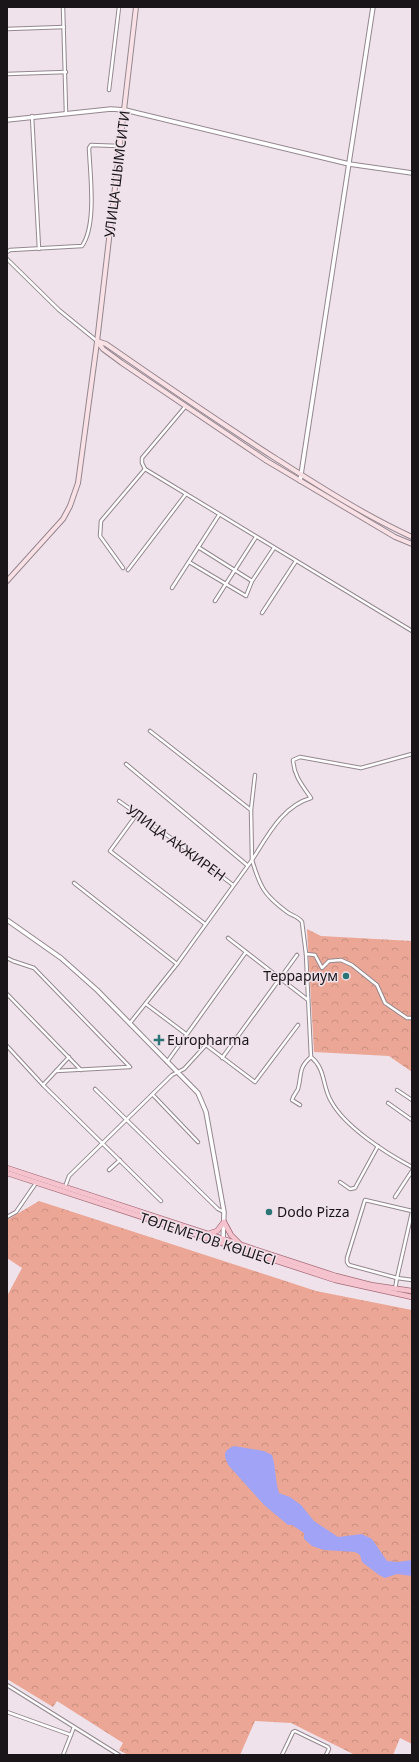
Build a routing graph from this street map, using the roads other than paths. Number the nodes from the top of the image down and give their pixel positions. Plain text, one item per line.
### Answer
1 (63, 7) edge
2 (119, 7) edge
3 (136, 7) edge
4 (373, 7) edge
5 (64, 27) junction
6 (7, 28) edge
7 (66, 72) junction
8 (7, 74) edge
9 (109, 90) dead end
10 (125, 110) junction
11 (66, 113) junction
12 (32, 116) junction
13 (7, 120) edge
14 (120, 146) junction
15 (349, 164) junction
16 (412, 173) edge
17 (39, 249) junction
18 (7, 252) edge
19 (7, 259) edge
20 (97, 341) junction
21 (185, 407) junction
22 (145, 469) junction
23 (301, 475) junction
24 (300, 481) junction
25 (186, 494) junction
26 (219, 515) junction
27 (256, 537) junction
28 (412, 537) edge
29 (412, 544) edge
30 (198, 547) junction
31 (274, 548) junction
32 (296, 561) junction
33 (189, 562) junction
34 (123, 568) dead end
35 (128, 570) dead end
36 (235, 570) junction
37 (7, 581) edge
38 (252, 581) junction
39 (226, 584) junction
40 (172, 588) dead end
41 (215, 602) dead end
42 (262, 613) dead end
43 (412, 631) edge
44 (150, 731) dead end
45 (412, 754) edge
46 (126, 764) dead end
47 (255, 775) dead end
48 (119, 802) dead end
49 (251, 810) junction
50 (137, 814) junction
51 (252, 860) junction
52 (247, 865) junction
53 (74, 883) dead end
54 (233, 885) junction
55 (7, 920) edge
56 (205, 924) junction
57 (228, 938) dead end
58 (246, 952) junction
59 (306, 954) junction
60 (297, 955) dead end
61 (7, 958) edge
62 (177, 964) junction
63 (280, 979) junction
64 (7, 994) edge
65 (308, 1001) junction
66 (146, 1004) junction
67 (412, 1018) edge
68 (130, 1023) junction
69 (298, 1025) dead end
70 (186, 1034) junction
71 (7, 1046) edge
72 (311, 1057) junction
73 (69, 1058) junction
74 (222, 1058) junction
75 (167, 1062) junction
76 (81, 1070) junction
77 (56, 1071) junction
78 (178, 1072) junction
79 (43, 1085) junction
80 (95, 1088) dead end
81 (397, 1090) dead end
82 (153, 1095) junction
83 (412, 1100) edge
84 (388, 1103) dead end
85 (300, 1105) dead end
86 (127, 1119) junction
87 (412, 1120) edge
88 (198, 1142) dead end
89 (102, 1144) junction
90 (378, 1146) junction
91 (120, 1160) junction
92 (412, 1167) edge
93 (7, 1168) edge
94 (109, 1170) dead end
95 (412, 1171) edge
96 (7, 1173) edge
97 (340, 1182) dead end
98 (37, 1183) junction
99 (65, 1187) junction
100 (394, 1197) dead end
101 (161, 1201) dead end
102 (412, 1211) edge
103 (224, 1212) junction
104 (7, 1217) edge
105 (224, 1222) junction
106 (207, 1234) junction
107 (223, 1241) junction
108 (241, 1245) junction
109 (397, 1278) junction
110 (412, 1280) edge
111 (395, 1289) junction
112 (412, 1291) edge
113 (412, 1297) edge
114 (7, 1685) edge
115 (7, 1712) edge
116 (74, 1727) junction
117 (71, 1735) junction
118 (63, 1755) edge
119 (119, 1755) edge
120 (282, 1755) edge
121 (326, 1755) edge

1 - 5 street
2 - 9 street
3 - 10 main road, УЛИЦА ШЫМСИТИ
4 - 15 street
5 - 6 street
5 - 7 street
7 - 8 street
7 - 11 street
10 - 11 street
10 - 14 main road, УЛИЦА ШЫМСИТИ
10 - 15 street
11 - 12 street
12 - 13 street
12 - 17 street
14 - 17 street
14 - 20 main road, УЛИЦА ШЫМСИТИ
15 - 16 street
15 - 23 street
17 - 18 street
19 - 20 street
20 - 21 main road
20 - 23 main road
20 - 37 main road, УЛИЦА ШЫМСИТИ
21 - 22 street
21 - 24 main road
22 - 25 street
22 - 34 street
23 - 24 street
23 - 28 main road
24 - 29 main road
25 - 26 street
25 - 35 street
26 - 27 street
26 - 30 street
27 - 31 street
27 - 36 street
30 - 33 street
30 - 36 street
31 - 32 street
31 - 38 street
32 - 42 street
32 - 43 street
33 - 39 street
33 - 40 street
36 - 38 street
36 - 39 street
38 - 39 street
39 - 41 street
44 - 49 street
45 - 51 street
46 - 52 street
47 - 49 street
48 - 50 street, УЛИЦА АКЖИРЕН
49 - 51 street
50 - 54 street, УЛИЦА АКЖИРЕН
50 - 56 street
51 - 52 street
51 - 59 street
52 - 54 street
53 - 62 street
54 - 56 street
55 - 68 street
56 - 62 street
57 - 58 street
58 - 63 street
58 - 70 street
59 - 65 street
59 - 67 street
60 - 63 street
61 - 76 street
62 - 66 street
63 - 65 street
63 - 74 street
64 - 73 street
65 - 72 street
66 - 68 street
66 - 70 street
68 - 75 street
69 - 74 street
70 - 75 street
71 - 79 street
72 - 85 street
72 - 90 street
73 - 76 street
73 - 77 street
74 - 78 street
75 - 78 street
76 - 77 street
77 - 79 street
78 - 82 street
78 - 103 street
79 - 89 street
80 - 86 street
81 - 83 street
82 - 86 street
82 - 88 street
84 - 87 street
86 - 89 street
86 - 103 street
89 - 91 street
89 - 99 street
90 - 92 street
90 - 97 street
91 - 94 street
91 - 101 street
93 - 99 main road, ТӨЛЕМЕТОВ КӨШЕСІ
95 - 100 street
96 - 98 main road, ТӨЛЕМЕТОВ КӨШЕСІ
98 - 104 street
98 - 107 main road, ТӨЛЕМЕТОВ КӨШЕСІ
99 - 106 main road, ТӨЛЕМЕТОВ КӨШЕСІ
102 - 109 street
102 - 109 street
103 - 105 street
105 - 106 main road
105 - 107 street
105 - 108 main road
106 - 107 main road, ТӨЛЕМЕТОВ КӨШЕСІ
107 - 108 main road, ТӨЛЕМЕТОВ КӨШЕСІ
107 - 113 main road, ТӨЛЕМЕТОВ КӨШЕСІ
108 - 111 main road, ТӨЛЕМЕТОВ КӨШЕСІ
109 - 110 street
109 - 111 street
111 - 112 main road, ТӨЛЕМЕТОВ КӨШЕСІ
114 - 116 street
115 - 117 street
116 - 117 street
116 - 119 street
117 - 118 street
120 - 121 street

